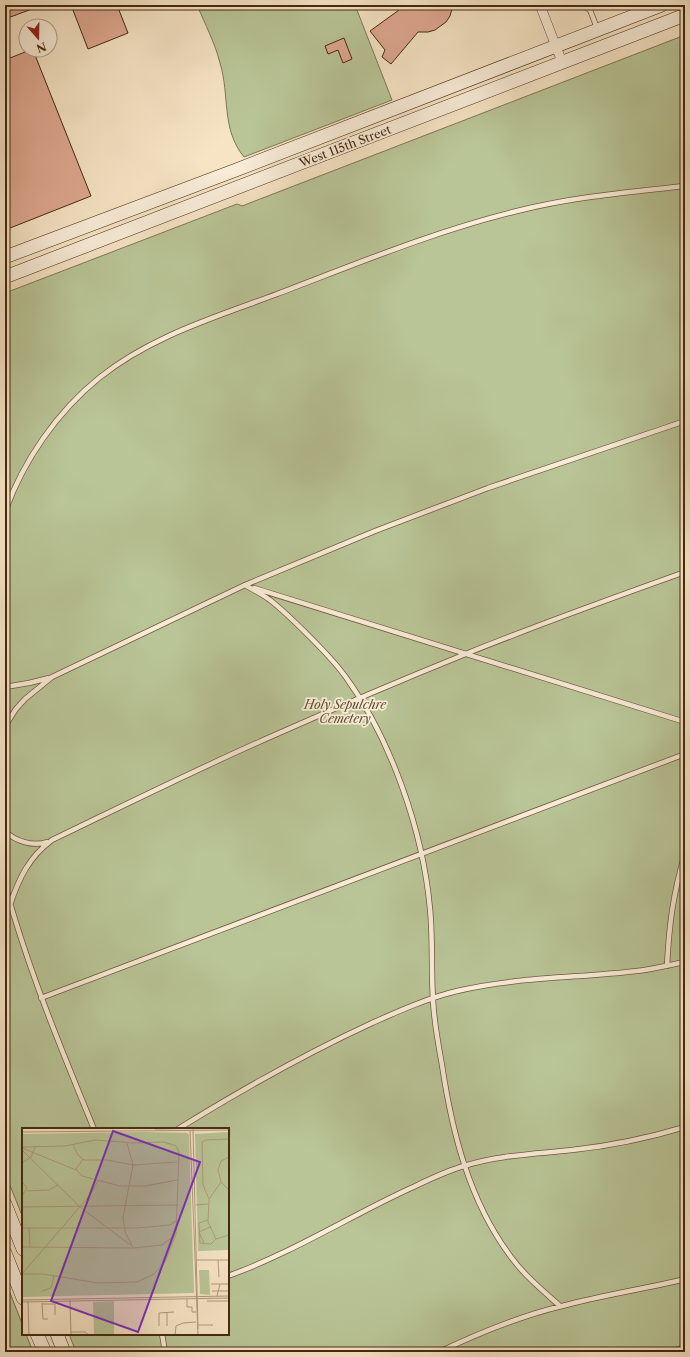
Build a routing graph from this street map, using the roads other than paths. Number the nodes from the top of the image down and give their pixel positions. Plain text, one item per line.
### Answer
1 (540, 5) edge
2 (572, 5) edge
3 (654, 6) edge
4 (685, 15) edge
5 (598, 30) junction
6 (556, 46) junction
7 (562, 62) junction
8 (685, 186) edge
9 (5, 257) edge
10 (5, 277) edge
11 (685, 421) edge
12 (5, 512) edge
13 (685, 572) edge
14 (245, 585) junction
15 (466, 654) junction
16 (52, 677) junction
17 (5, 687) edge
18 (360, 699) junction
19 (685, 722) edge
20 (5, 726) edge
21 (685, 754) edge
22 (5, 831) edge
23 (52, 840) junction
24 (422, 854) junction
25 (685, 854) edge
26 (5, 885) edge
27 (10, 905) junction
28 (685, 962) edge
29 (667, 966) junction
30 (41, 998) junction
31 (433, 998) junction
32 (685, 1127) edge
33 (94, 1128) edge
34 (180, 1128) edge
35 (464, 1166) junction
36 (5, 1204) edge
37 (22, 1246) edge
38 (5, 1253) edge
39 (229, 1276) edge
40 (685, 1279) edge
41 (22, 1296) edge
42 (560, 1306) junction
43 (38, 1335) edge
44 (57, 1335) edge
45 (162, 1335) edge
46 (45, 1352) edge
47 (64, 1352) edge
48 (165, 1352) edge
49 (439, 1352) edge

1 - 6 street
2 - 5 lane
3 - 5 street, West 115th Street
4 - 7 street, West 115th Street
5 - 6 street, West 115th Street
6 - 7 street
6 - 9 street, West 115th Street
7 - 10 street, West 115th Street
8 - 12 lane
11 - 14 lane
13 - 15 lane
14 - 15 lane
14 - 16 lane
14 - 18 lane
15 - 18 lane
15 - 19 lane
16 - 17 lane
16 - 20 lane
18 - 23 lane
18 - 24 lane
21 - 24 lane
22 - 23 lane
23 - 27 lane
24 - 30 lane
24 - 31 lane
25 - 29 lane
26 - 27 lane
27 - 30 lane
28 - 29 lane
29 - 31 lane
30 - 33 lane
31 - 34 lane
31 - 35 lane
32 - 35 lane
35 - 39 lane
35 - 42 lane
36 - 37 street
38 - 41 street
40 - 42 lane
42 - 49 lane
43 - 46 street
44 - 47 street
45 - 48 lane

